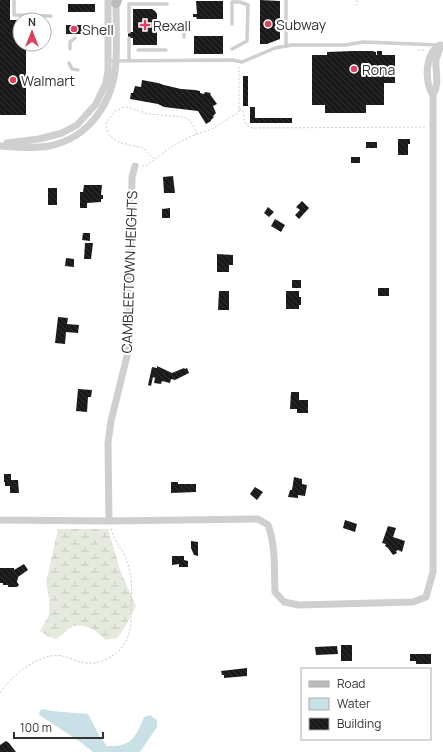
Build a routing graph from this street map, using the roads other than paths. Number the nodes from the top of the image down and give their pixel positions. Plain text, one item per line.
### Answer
1 (14, 0) edge
2 (286, 0) edge
3 (114, 1) edge
4 (168, 4) dead end
5 (14, 12) edge
6 (184, 23) dead end
7 (232, 24) dead end
8 (129, 32) dead end
9 (184, 37) dead end
10 (75, 38) dead end
11 (129, 38) dead end
12 (441, 45) edge
13 (286, 46) junction
14 (70, 49) dead end
15 (232, 49) dead end
16 (138, 50) dead end
17 (166, 50) dead end
18 (108, 61) junction
19 (129, 61) junction
20 (116, 62) junction
21 (70, 63) dead end
22 (78, 70) dead end
23 (0, 145) edge
24 (135, 166) road end
25 (0, 520) edge
26 (110, 520) junction

1 - 5 lane
2 - 13 lane
3 - 18 street
3 - 20 street
4 - 8 lane
6 - 9 lane
7 - 15 lane
10 - 14 lane
11 - 19 lane
12 - 13 lane
12 - 26 street
13 - 19 lane
16 - 17 lane
18 - 20 lane
18 - 23 street
19 - 20 lane
20 - 23 street
21 - 22 lane
24 - 26 street, CAMBLEETOWN HEIGHTS
25 - 26 street

